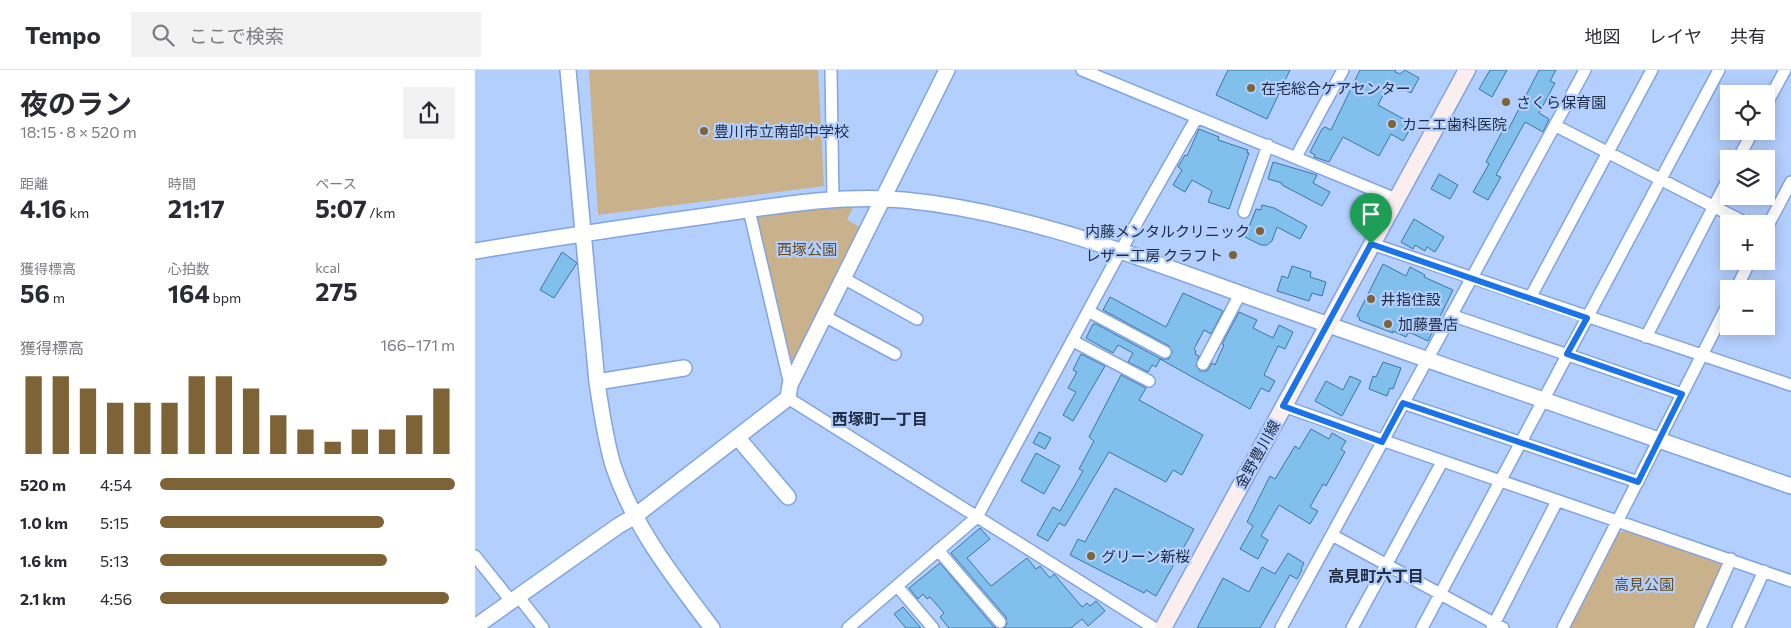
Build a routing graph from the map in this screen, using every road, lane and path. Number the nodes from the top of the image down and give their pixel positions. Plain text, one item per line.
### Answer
1 (568, 70) edge
2 (831, 70) edge
3 (947, 70) edge
4 (1082, 70) edge
5 (1343, 70) edge
6 (1465, 70) edge
7 (1585, 70) edge
8 (1653, 70) edge
9 (1719, 70) edge
10 (1785, 70) edge
11 (1775, 88) edge
12 (1197, 117) junction
13 (1555, 126) junction
14 (1268, 145) junction
15 (1609, 154) junction
16 (1297, 157) junction
17 (1661, 180) junction
18 (1791, 182) edge
19 (1720, 193) edge
20 (1396, 199) junction
21 (833, 200) junction
22 (884, 200) junction
23 (1713, 206) junction
24 (749, 210) junction
25 (1244, 212) dead end
26 (1730, 215) edge
27 (1773, 215) edge
28 (583, 233) junction
29 (1371, 244) junction
30 (475, 251) edge
31 (1121, 252) junction
32 (1471, 278) junction
33 (845, 279) junction
34 (1240, 294) junction
35 (1530, 298) junction
36 (1089, 311) junction
37 (1451, 315) junction
38 (826, 317) junction
39 (1587, 318) junction
40 (917, 319) dead end
41 (1720, 319) edge
42 (1327, 324) junction
43 (1646, 337) junction
44 (1073, 341) junction
45 (1165, 352) dead end
46 (895, 354) dead end
47 (1567, 354) junction
48 (1701, 356) junction
49 (1426, 360) junction
50 (1203, 364) dead end
51 (684, 368) dead end
52 (1149, 381) dead end
53 (597, 382) junction
54 (1791, 385) edge
55 (789, 392) junction
56 (1682, 394) junction
57 (1542, 399) junction
58 (1403, 403) junction
59 (1283, 406) junction
60 (737, 438) junction
61 (1660, 440) junction
62 (1382, 442) junction
63 (1520, 442) junction
64 (1442, 462) junction
65 (1500, 481) junction
66 (1638, 482) junction
67 (1791, 486) edge
68 (788, 497) dead end
69 (1557, 501) junction
70 (635, 516) junction
71 (977, 517) junction
72 (1617, 522) junction
73 (1332, 535) junction
74 (938, 550) junction
75 (475, 556) edge
76 (1731, 559) junction
77 (1386, 565) junction
78 (1764, 571) junction
79 (1791, 581) edge
80 (897, 586) junction
81 (1440, 594) junction
82 (514, 599) junction
83 (1000, 622) dead end
84 (1496, 626) edge
85 (475, 627) edge
86 (543, 628) edge
87 (712, 628) edge
88 (849, 628) edge
89 (933, 628) edge
90 (1154, 628) edge
91 (1163, 628) edge
92 (1281, 628) edge
93 (1352, 628) edge
94 (1422, 628) edge
95 (1563, 628) edge
96 (1700, 628) edge
97 (1738, 628) edge

1 - 28 street
2 - 21 street
3 - 22 street
4 - 12 street
5 - 16 street
6 - 20 main road, 金野豊川線
7 - 13 street
8 - 15 street
9 - 17 street
10 - 11 street
12 - 14 street
12 - 31 street
13 - 15 street
13 - 32 street
14 - 16 street
14 - 25 street
15 - 17 street
15 - 35 street
16 - 20 street
17 - 23 street
17 - 39 street
18 - 27 street
19 - 23 street
20 - 29 main road, 金野豊川線
21 - 22 street
21 - 24 street
22 - 31 street
22 - 33 street
23 - 26 street
23 - 43 street
24 - 28 street
24 - 55 street
28 - 30 street
28 - 53 street
29 - 32 street
29 - 42 main road, 金野豊川線
31 - 34 street
31 - 36 street
32 - 35 street
32 - 37 street
33 - 38 street
33 - 40 street
34 - 42 street
34 - 50 street
35 - 39 street
36 - 44 street
36 - 45 street
37 - 47 street
37 - 49 street
38 - 46 street
38 - 55 street
39 - 43 street
39 - 47 street
41 - 48 street
42 - 49 street
42 - 59 main road, 金野豊川線
43 - 48 street
44 - 52 street
44 - 71 street
47 - 56 street
47 - 57 street
48 - 54 street
48 - 56 street
49 - 57 street
49 - 58 street
51 - 53 street
53 - 70 street
55 - 60 street
55 - 71 street
56 - 61 street
57 - 61 street
57 - 63 street
58 - 62 street
58 - 63 street
59 - 62 street
59 - 91 main road, 金野豊川線
60 - 68 street
60 - 70 street
61 - 66 street
61 - 67 street
62 - 64 street
62 - 73 street
63 - 65 street
63 - 66 street
64 - 65 street
64 - 77 street
65 - 69 street
65 - 81 street
66 - 72 street
69 - 72 street
69 - 84 street
70 - 82 street
70 - 87 street
71 - 74 street
71 - 90 street
72 - 76 street
72 - 95 street
73 - 77 street
73 - 92 street
74 - 80 street
74 - 83 street
75 - 82 street
76 - 78 street
76 - 96 street
77 - 81 street
77 - 93 street
78 - 79 street
78 - 97 street
80 - 88 street
80 - 89 street
81 - 84 street
81 - 94 street
82 - 85 street
82 - 86 street

